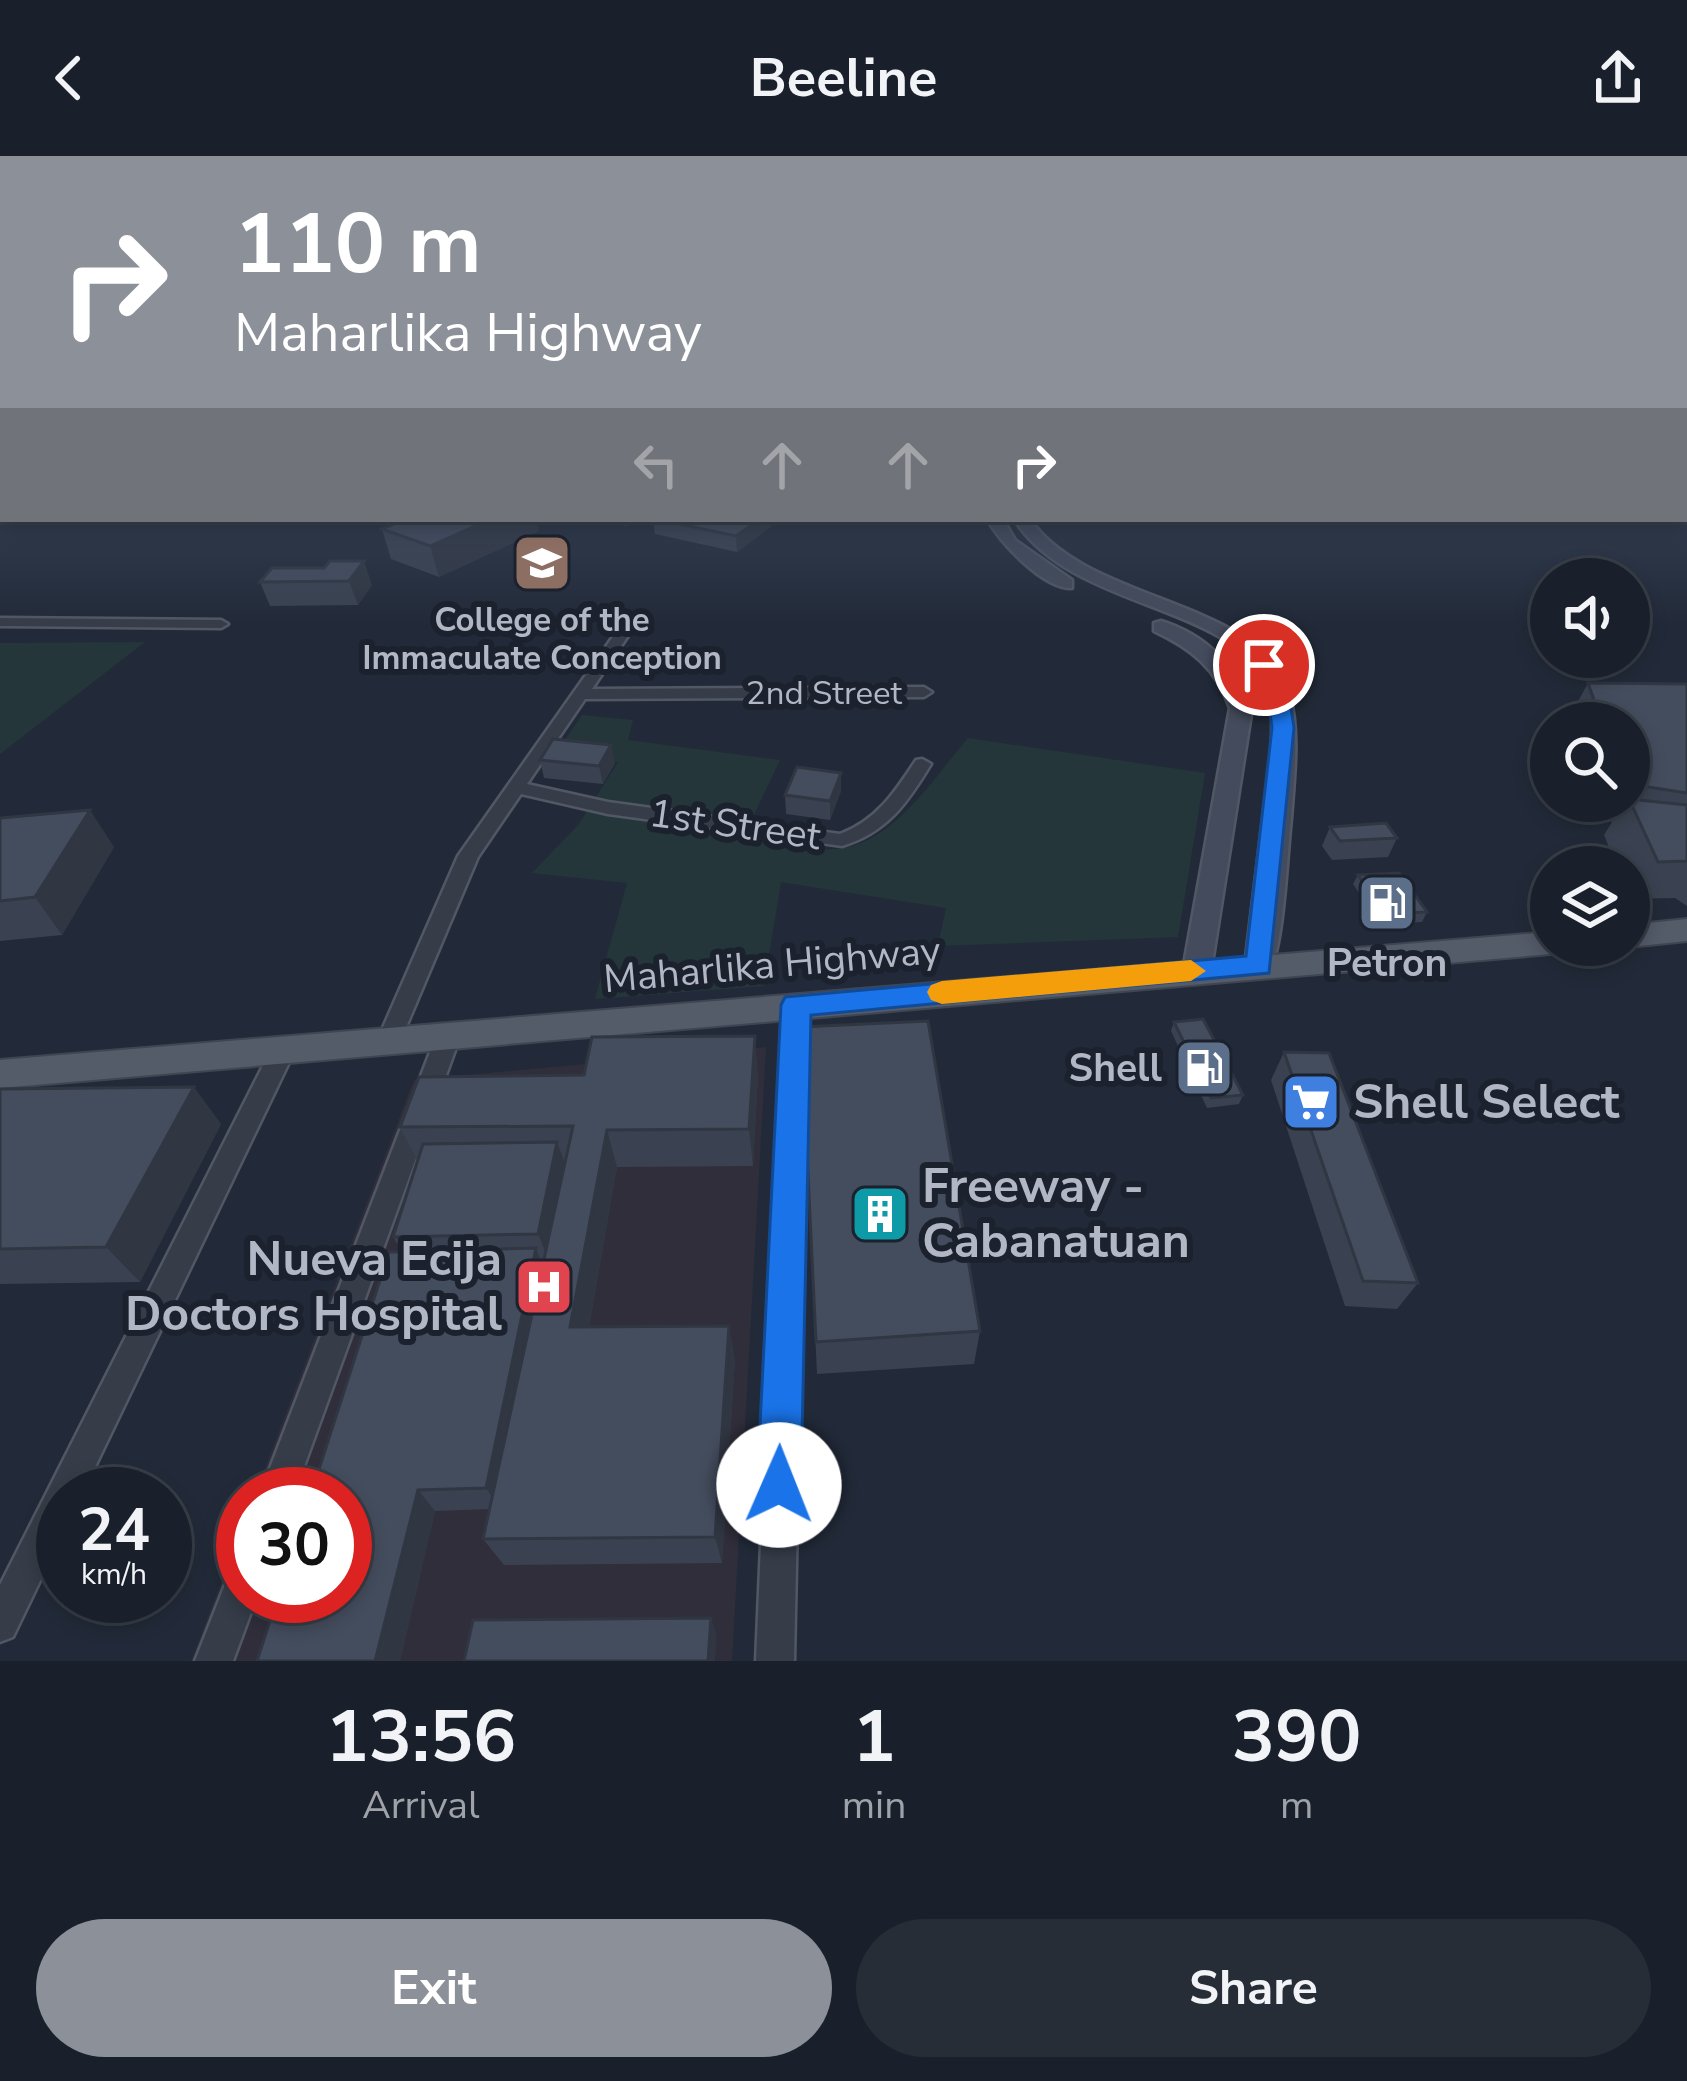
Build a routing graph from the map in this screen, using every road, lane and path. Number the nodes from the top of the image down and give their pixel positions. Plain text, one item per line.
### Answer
1 (997, 522) edge
2 (1025, 522) edge
3 (0, 622) edge
4 (221, 623) dead end
5 (629, 624) dead end
6 (924, 692) dead end
7 (579, 694) junction
8 (922, 764) dead end
9 (515, 788) junction
10 (1687, 930) edge
11 (1650, 933) edge
12 (1530, 945) edge
13 (1259, 965) junction
14 (1197, 970) junction
15 (796, 1005) junction
16 (449, 1034) junction
17 (390, 1040) junction
18 (283, 1050) junction
19 (0, 1074) edge
20 (77, 1467) edge
21 (287, 1467) edge
22 (36, 1550) edge
23 (228, 1623) edge
24 (0, 1624) edge
25 (214, 1661) edge
26 (775, 1661) edge

1 - 14 main road
2 - 13 main road
3 - 4 street
5 - 7 street
6 - 7 street, 2nd Street
7 - 9 street
8 - 9 street, 1st Street
9 - 17 street
10 - 11 main road
12 - 13 main road, Maharlika Highway
13 - 14 main road, Maharlika Highway
14 - 15 main road, Maharlika Highway
15 - 16 main road, Maharlika Highway
15 - 26 street
16 - 17 main road, Maharlika Highway
16 - 21 street
17 - 18 main road, Maharlika Highway
18 - 19 main road, Maharlika Highway
18 - 20 street
22 - 24 street
23 - 25 street

